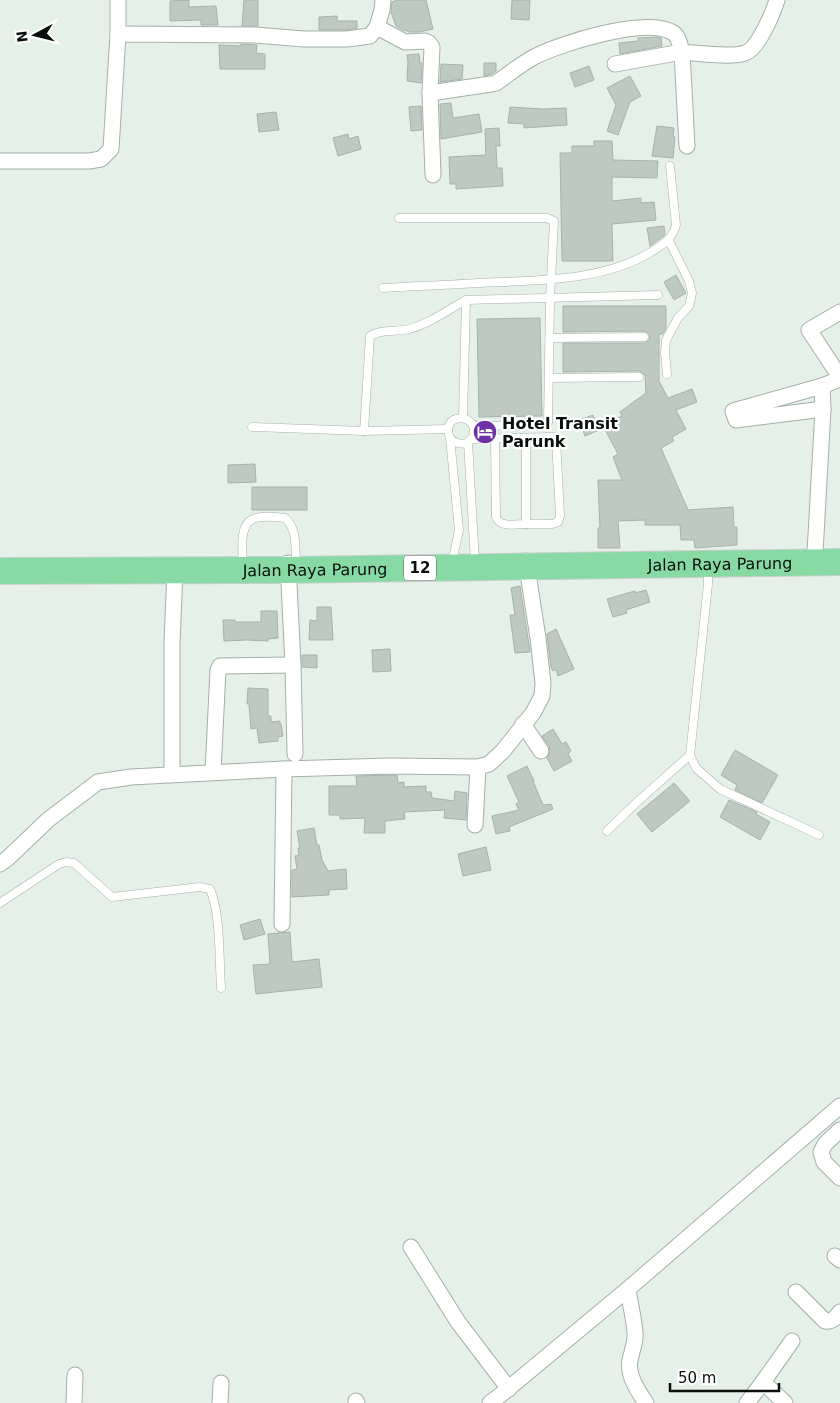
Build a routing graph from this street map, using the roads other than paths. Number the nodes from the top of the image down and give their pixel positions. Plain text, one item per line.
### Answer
1 (118, 0) edge
2 (383, 0) edge
3 (777, 0) edge
4 (376, 27) junction
5 (118, 34) junction
6 (682, 52) junction
7 (615, 64) dead end
8 (430, 92) junction
9 (687, 146) dead end
10 (0, 161) edge
11 (670, 166) dead end
12 (433, 175) dead end
13 (399, 218) dead end
14 (669, 241) junction
15 (551, 279) junction
16 (383, 288) dead end
17 (658, 295) dead end
18 (550, 299) junction
19 (466, 300) junction
20 (840, 312) edge
21 (644, 337) dead end
22 (550, 338) junction
23 (667, 374) dead end
24 (639, 377) dead end
25 (549, 378) junction
26 (840, 378) edge
27 (822, 386) junction
28 (822, 409) junction
29 (463, 418) junction
30 (473, 426) junction
31 (252, 427) dead end
32 (448, 429) junction
33 (364, 431) junction
34 (450, 438) junction
35 (495, 438) junction
36 (526, 438) junction
37 (470, 440) junction
38 (526, 524) junction
39 (828, 553) edge
40 (0, 561) edge
41 (840, 562) edge
42 (291, 563) junction
43 (464, 563) junction
44 (526, 563) junction
45 (243, 564) junction
46 (708, 564) junction
47 (175, 570) junction
48 (0, 571) edge
49 (293, 666) junction
50 (523, 724) junction
51 (541, 751) dead end
52 (295, 754) dead end
53 (690, 755) junction
54 (478, 767) junction
55 (284, 769) junction
56 (213, 772) junction
57 (172, 774) junction
58 (475, 825) dead end
59 (607, 831) dead end
60 (819, 835) dead end
61 (0, 864) edge
62 (0, 903) edge
63 (282, 924) dead end
64 (221, 988) dead end
65 (840, 1106) edge
66 (840, 1130) edge
67 (840, 1178) edge
68 (411, 1247) dead end
69 (628, 1289) junction
70 (796, 1292) dead end
71 (840, 1312) edge
72 (792, 1341) dead end
73 (75, 1375) dead end
74 (763, 1382) junction
75 (221, 1384) dead end
76 (509, 1389) junction
77 (74, 1403) edge
78 (220, 1403) edge
79 (490, 1403) edge
80 (646, 1403) edge
81 (747, 1403) edge
82 (785, 1403) edge

1 - 5 street
2 - 4 street
3 - 6 street
4 - 5 street
4 - 8 street
5 - 10 street
6 - 7 street
6 - 8 street
6 - 9 street
8 - 12 street
11 - 14 lane
13 - 15 lane
14 - 15 lane
14 - 23 lane
15 - 16 lane
15 - 18 lane
17 - 18 lane
18 - 19 lane
18 - 22 lane
19 - 29 lane
19 - 33 lane
20 - 26 street
21 - 22 lane
22 - 25 lane
24 - 25 lane
25 - 30 lane
26 - 27 street
27 - 28 street
27 - 28 street
28 - 39 street
29 - 30 lane
29 - 32 lane
30 - 37 lane
31 - 33 lane
32 - 33 lane
32 - 34 lane
34 - 37 lane
34 - 43 lane
35 - 36 lane
35 - 37 lane
35 - 38 lane
36 - 38 lane
36 - 38 lane
37 - 43 lane
39 - 44 highway, Jalan Raya Parung / 12
40 - 45 highway, Jalan Raya Parung / 12
41 - 46 highway, Jalan Raya Parung / 12
42 - 43 highway, Jalan Raya Parung / 12
42 - 45 highway, Jalan Raya Parung / 12
42 - 45 lane
42 - 49 street
43 - 44 highway, Jalan Raya Parung / 12
44 - 46 highway, Jalan Raya Parung / 12
44 - 50 street
45 - 47 highway, Jalan Raya Parung / 12
46 - 53 lane
47 - 48 highway, Jalan Raya Parung / 12
47 - 57 street
49 - 52 street
49 - 56 street
50 - 51 street
50 - 54 street
53 - 59 lane
53 - 60 lane
54 - 55 street
54 - 58 street
55 - 56 street
55 - 63 street
56 - 57 street
57 - 61 street
62 - 64 lane
65 - 69 street
66 - 67 street
68 - 76 street
69 - 76 street
69 - 80 street
70 - 71 street
72 - 74 street
73 - 77 street
74 - 81 street
74 - 82 street
75 - 78 street
76 - 79 street

